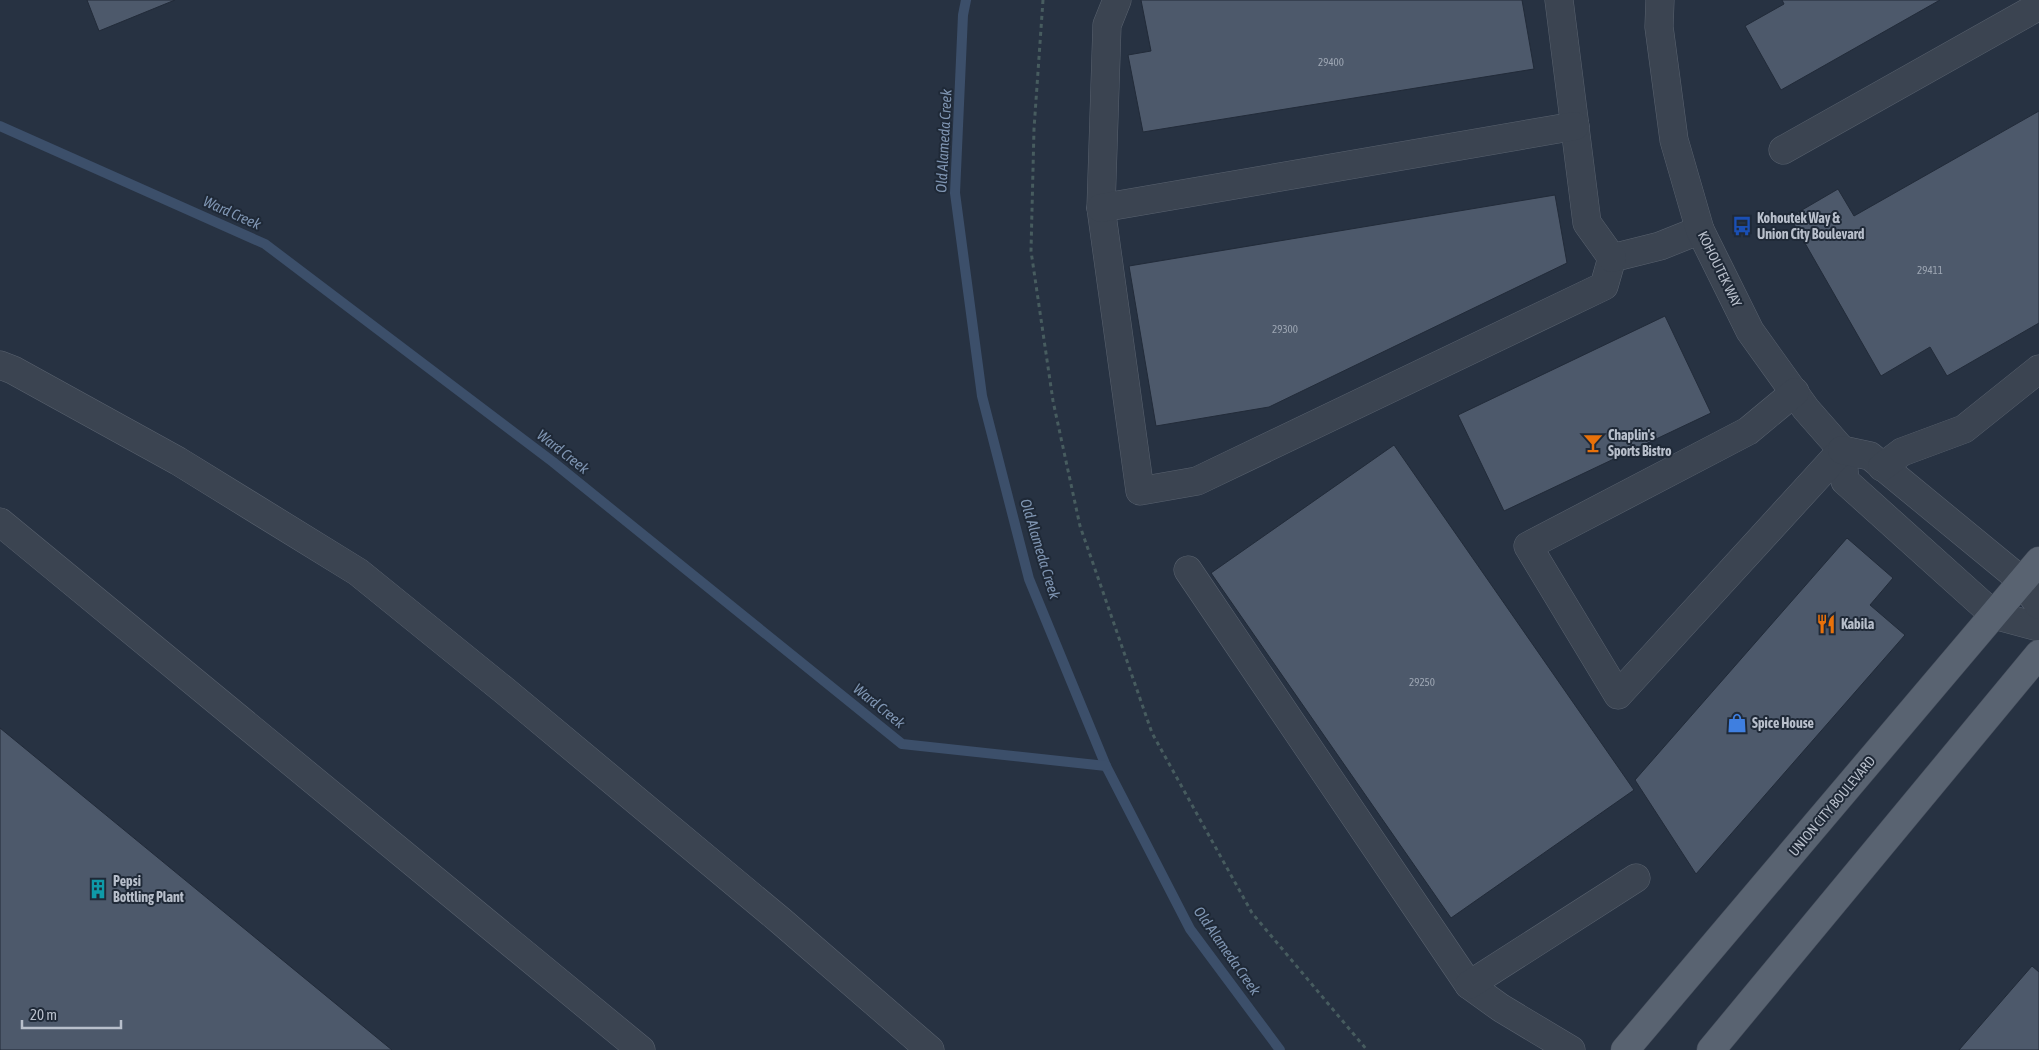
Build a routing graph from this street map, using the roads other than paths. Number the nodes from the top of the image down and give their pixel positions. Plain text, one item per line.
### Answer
1 (1117, 0) edge
2 (1559, 0) edge
3 (1660, 0) edge
4 (2039, 6) edge
5 (1575, 126) junction
6 (1783, 150) dead end
7 (1101, 208) junction
8 (1700, 230) junction
9 (1612, 258) junction
10 (0, 365) edge
11 (2039, 369) edge
12 (1795, 392) junction
13 (1842, 450) junction
14 (1882, 467) junction
15 (0, 522) edge
16 (1188, 570) dead end
17 (2030, 571) edge
18 (2039, 605) edge
19 (1994, 615) junction
20 (2039, 626) edge
21 (2039, 654) edge
22 (1636, 878) dead end
23 (1469, 985) junction
24 (641, 1050) edge
25 (930, 1050) edge
26 (1571, 1050) edge
27 (1625, 1050) edge
28 (1711, 1050) edge

1 - 7 street
2 - 5 street
3 - 8 street, KOHOUTEK WAY
4 - 6 street
5 - 7 street
5 - 9 street
7 - 9 street
8 - 9 street
8 - 12 street, KOHOUTEK WAY
10 - 25 street
11 - 14 street
12 - 13 street, KOHOUTEK WAY
12 - 13 street
13 - 14 street
13 - 19 street
14 - 17 street
15 - 24 street
16 - 23 street
17 - 18 street
17 - 19 main road, UNION CITY BOULEVARD
19 - 20 street
19 - 27 main road, UNION CITY BOULEVARD
21 - 28 main road
22 - 23 street
23 - 26 street

